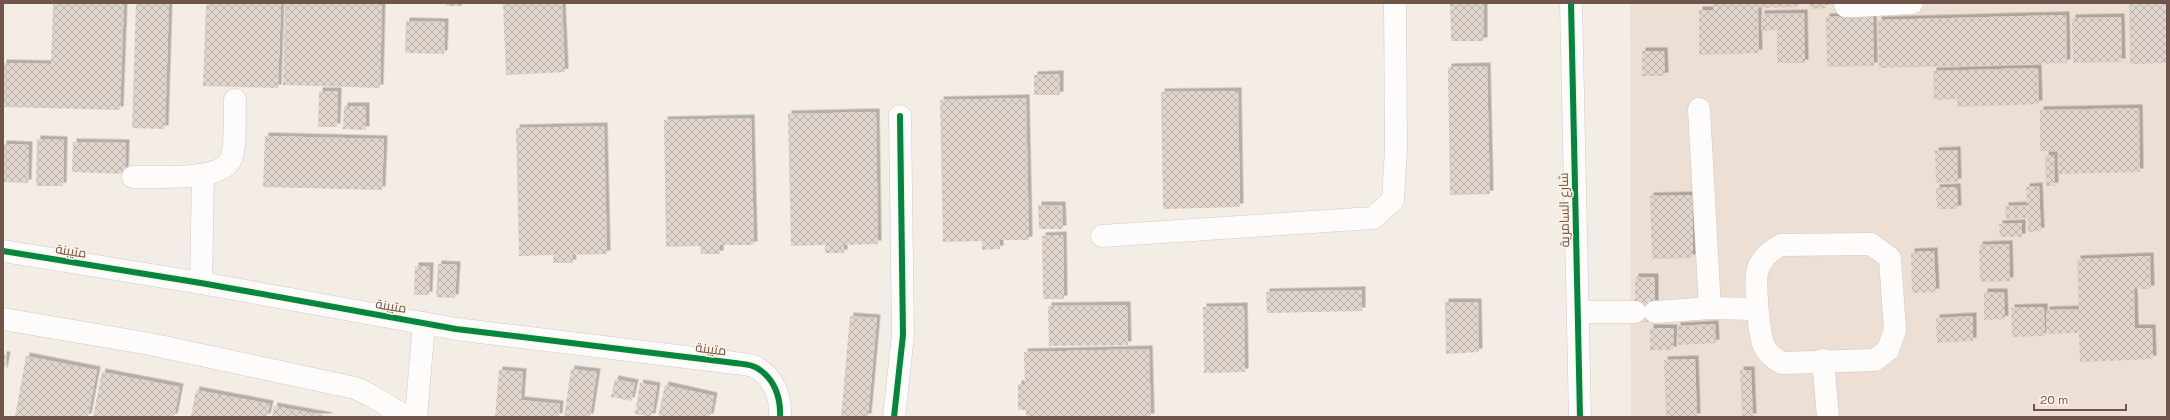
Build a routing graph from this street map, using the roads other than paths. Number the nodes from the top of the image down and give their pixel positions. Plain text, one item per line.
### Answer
1 (1395, 3) edge
2 (1571, 3) edge
3 (1845, 3) edge
4 (1912, 3) edge
5 (235, 100) dead end
6 (1699, 109) dead end
7 (900, 116) dead end
8 (203, 175) junction
9 (133, 177) dead end
10 (1102, 236) dead end
11 (3, 251) edge
12 (201, 283) junction
13 (1710, 308) junction
14 (1757, 309) junction
15 (1578, 312) junction
16 (3, 319) edge
17 (424, 323) junction
18 (1823, 360) junction
19 (406, 417) edge
20 (416, 417) edge
21 (780, 417) edge
22 (894, 417) edge
23 (1580, 417) edge
24 (1828, 417) edge

1 - 10 street
2 - 15 street, شارع السامرية
3 - 4 street
5 - 8 street
6 - 13 street
7 - 22 street
8 - 9 street
8 - 12 street
11 - 12 street, متيبنة
12 - 17 street, متيبنة
13 - 14 street
13 - 15 street
14 - 18 street
14 - 18 street
15 - 23 street, شارع السامرية
16 - 19 street
17 - 20 street
17 - 21 street, متيبنة
18 - 24 street

